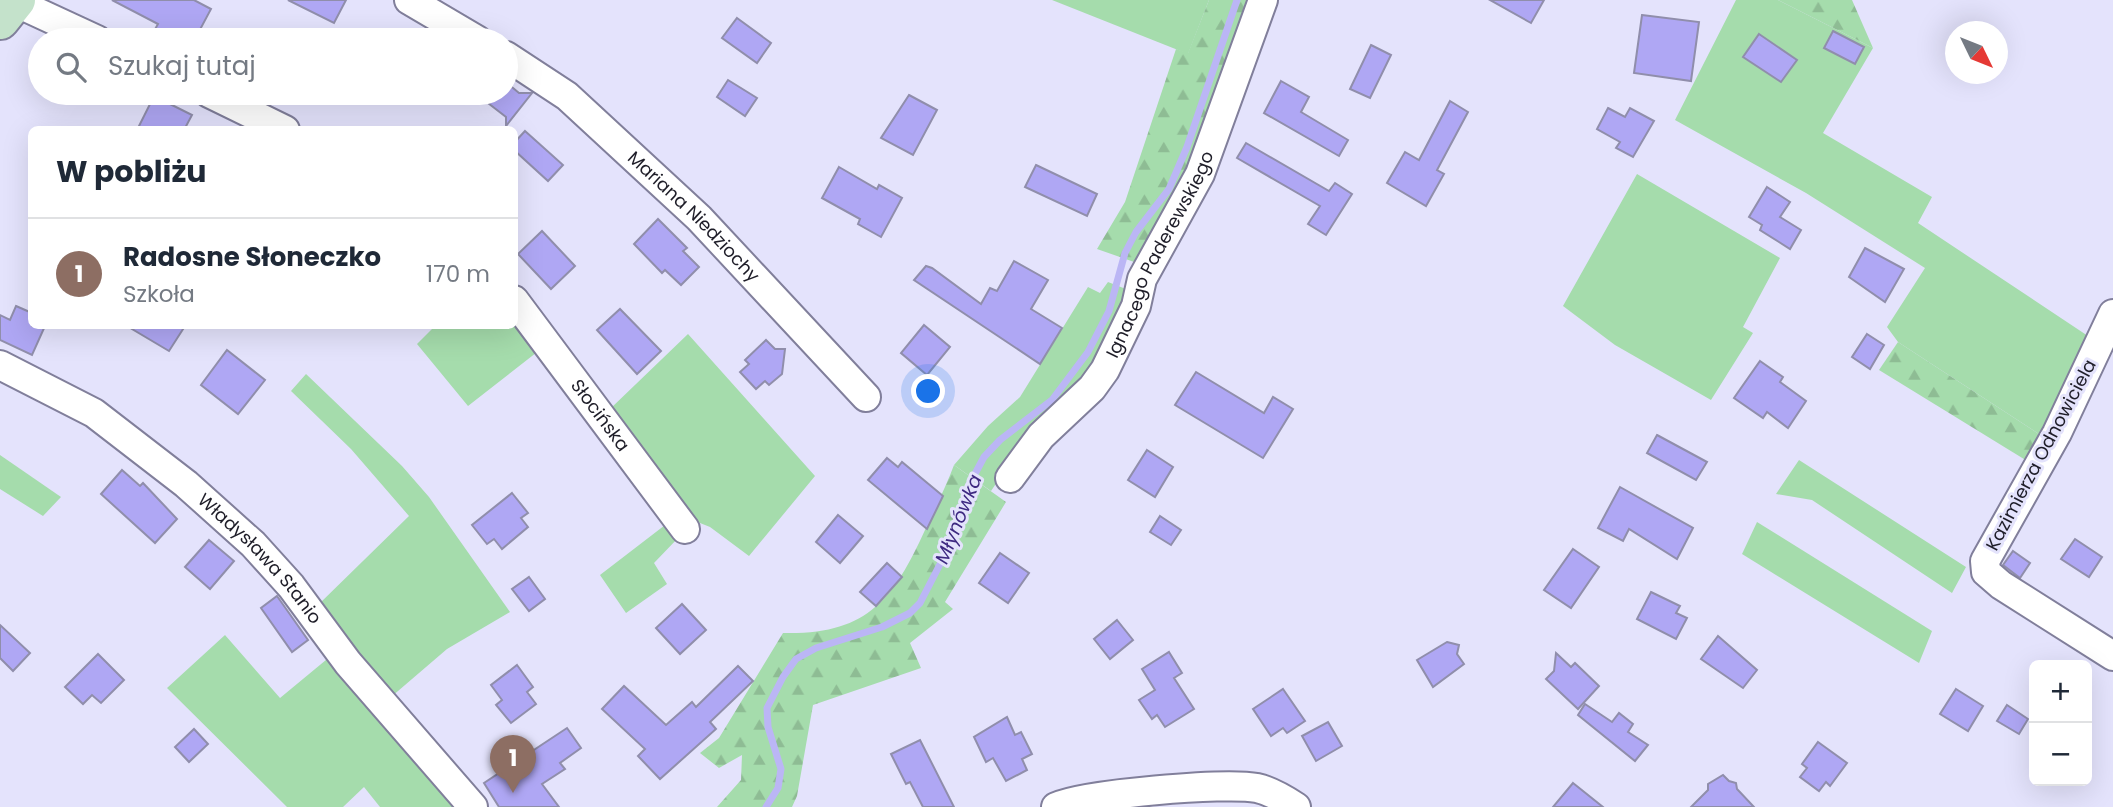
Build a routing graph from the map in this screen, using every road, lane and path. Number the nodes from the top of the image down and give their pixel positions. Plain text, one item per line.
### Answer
1 (410, 0) edge
2 (1263, 0) edge
3 (10, 7) edge
4 (65, 28) edge
5 (457, 28) edge
6 (518, 64) edge
7 (234, 105) edge
8 (277, 126) edge
9 (518, 305) edge
10 (2113, 314) edge
11 (0, 365) edge
12 (866, 397) dead end
13 (1010, 478) dead end
14 (685, 529) dead end
15 (2113, 656) edge
16 (473, 807) edge
17 (1056, 807) edge
18 (1296, 807) edge

1 - 5 street
2 - 13 street, Ignacego Paderewskiego
3 - 4 street
6 - 12 street, Mariana Niedziochy
7 - 8 street
9 - 14 street, Słocińska
10 - 15 street, Kazimierza Odnowiciela
11 - 16 street, Władysława Stanio
17 - 18 street

